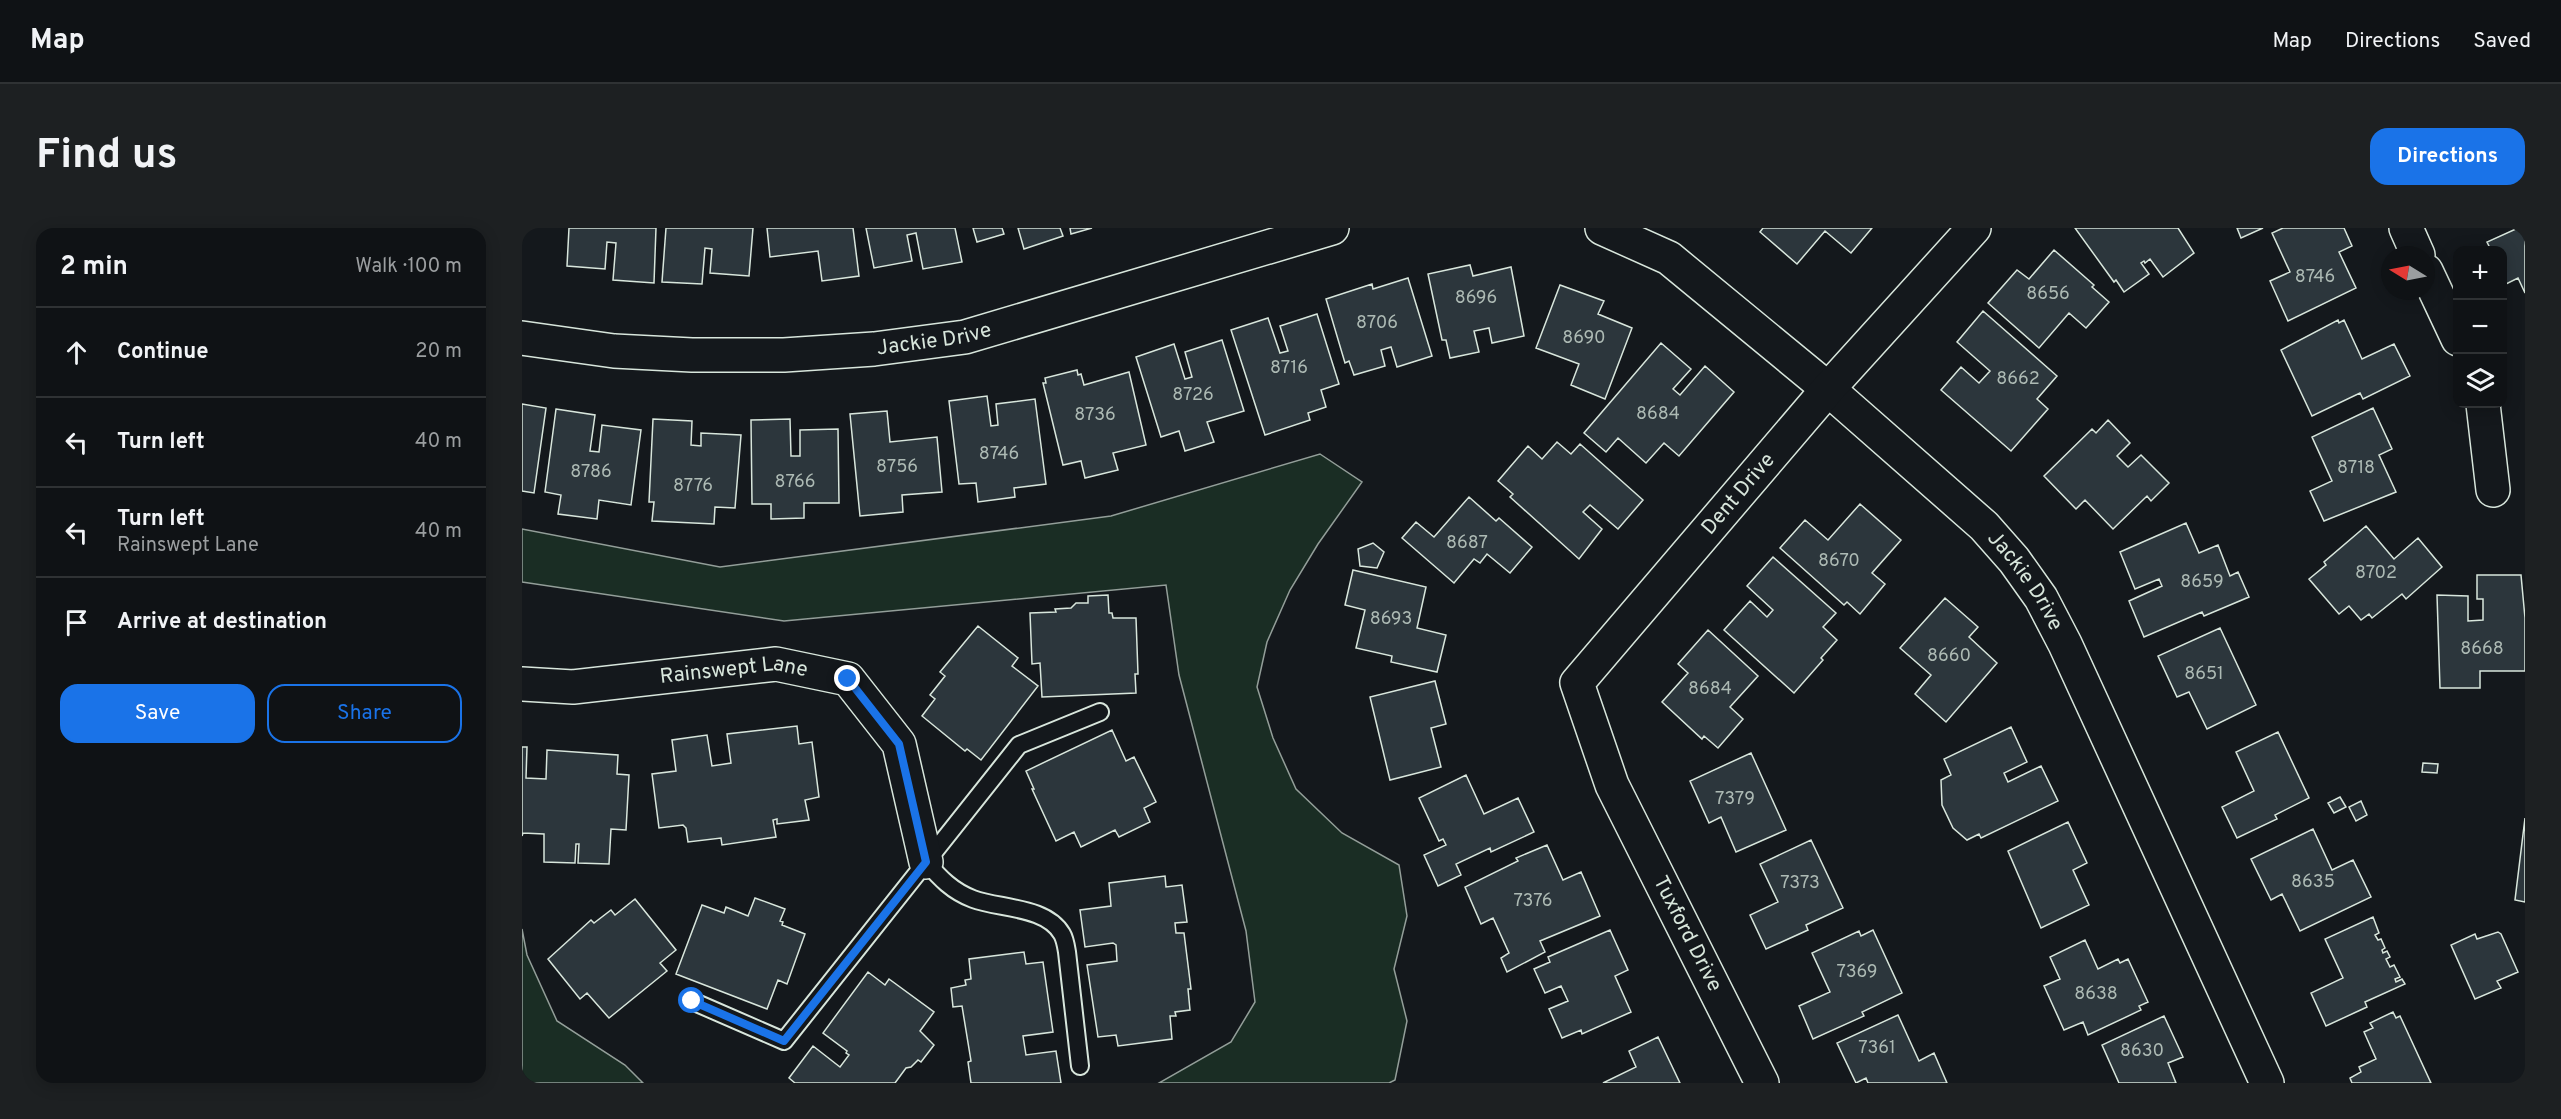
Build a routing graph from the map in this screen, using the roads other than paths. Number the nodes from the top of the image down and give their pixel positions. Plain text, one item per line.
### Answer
1 (1332, 228) edge
2 (1602, 228) edge
3 (1974, 228) edge
4 (2406, 228) edge
5 (2414, 246) edge
6 (2435, 291) edge
7 (2453, 330) edge
8 (522, 338) edge
9 (1828, 389) junction
10 (2483, 408) edge
11 (2493, 490) dead end
12 (522, 684) edge
13 (1100, 712) dead end
14 (1612, 785) joint
15 (926, 862) junction
16 (692, 1001) dead end
17 (1080, 1066) dead end
18 (1762, 1083) edge
19 (2267, 1083) edge

1 - 8 street, Jackie Drive
2 - 9 street, Jackie Drive
3 - 9 street, Dent Drive
4 - 5 street
6 - 7 street
9 - 14 street, Dent Drive
9 - 19 street, Jackie Drive
10 - 11 street
12 - 15 street, Rainswept Lane
13 - 15 lane
14 - 18 street, Tuxford Drive
15 - 16 lane
15 - 17 lane

